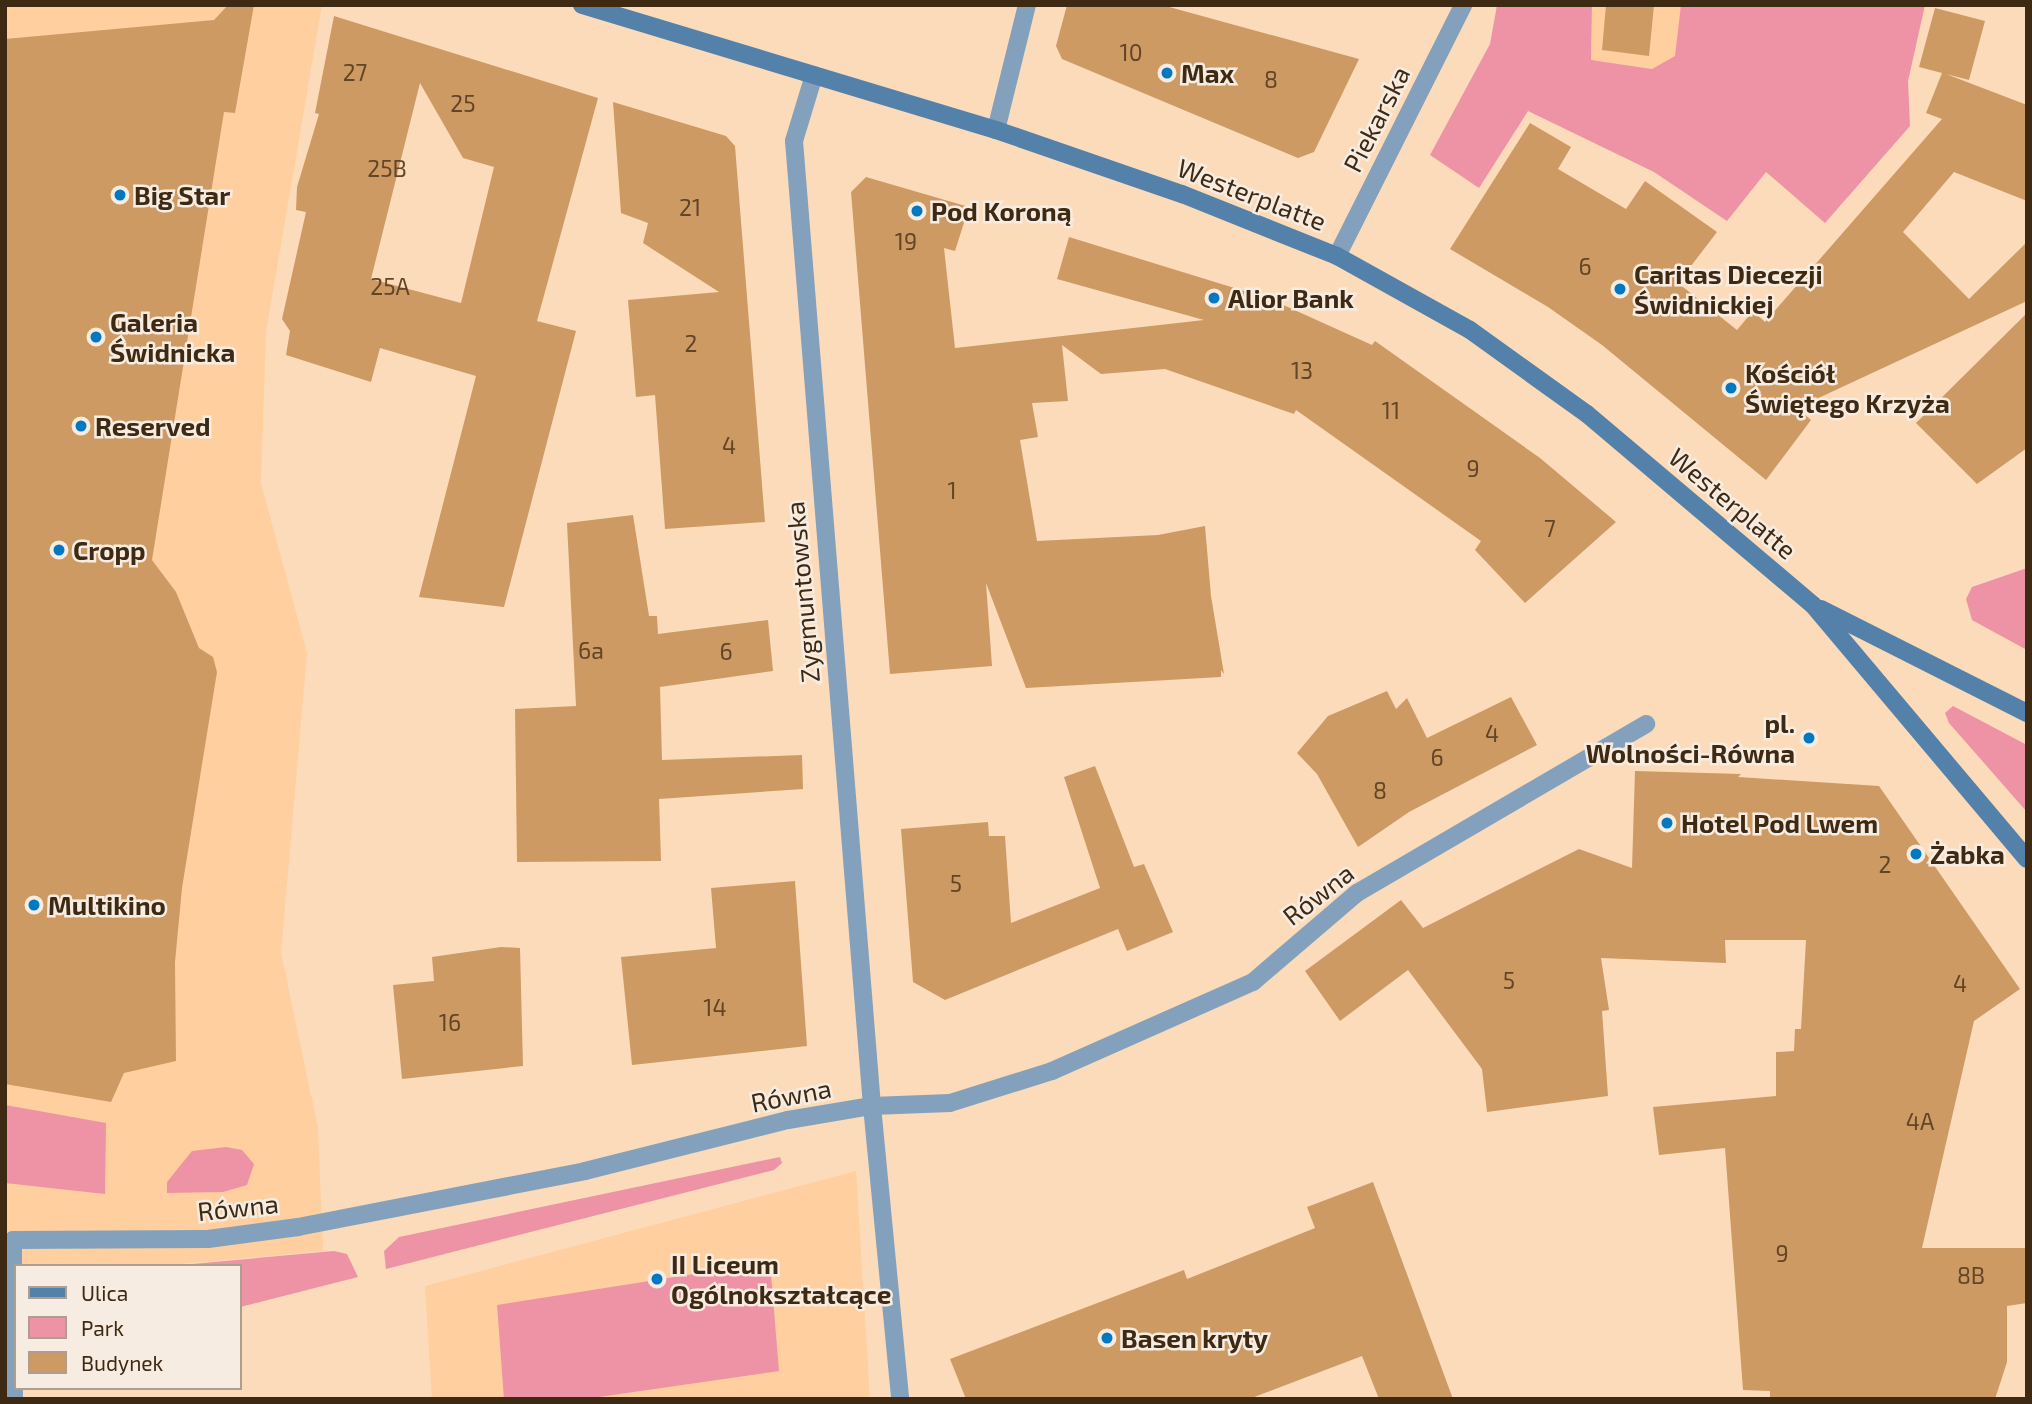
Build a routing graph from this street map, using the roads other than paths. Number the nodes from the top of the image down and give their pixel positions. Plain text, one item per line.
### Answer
1 (582, 5) edge
2 (1027, 5) edge
3 (1463, 5) edge
4 (814, 75) junction
5 (996, 130) junction
6 (1337, 256) junction
7 (1813, 605) junction
8 (2027, 713) edge
9 (1646, 724) dead end
10 (2027, 859) edge
11 (872, 1106) junction
12 (9, 1240) edge
13 (14, 1399) edge
14 (900, 1399) edge

1 - 4 street, Westerplatte
2 - 5 street
3 - 6 street, Piekarska
4 - 5 street, Westerplatte
4 - 11 street, Zygmuntowska
5 - 6 street, Westerplatte
6 - 7 street, Westerplatte
7 - 8 street, Westerplatte
7 - 10 street, Westerplatte
9 - 11 street, Równa
11 - 12 street, Równa
11 - 14 street, Zygmuntowska
12 - 13 street, Równa

